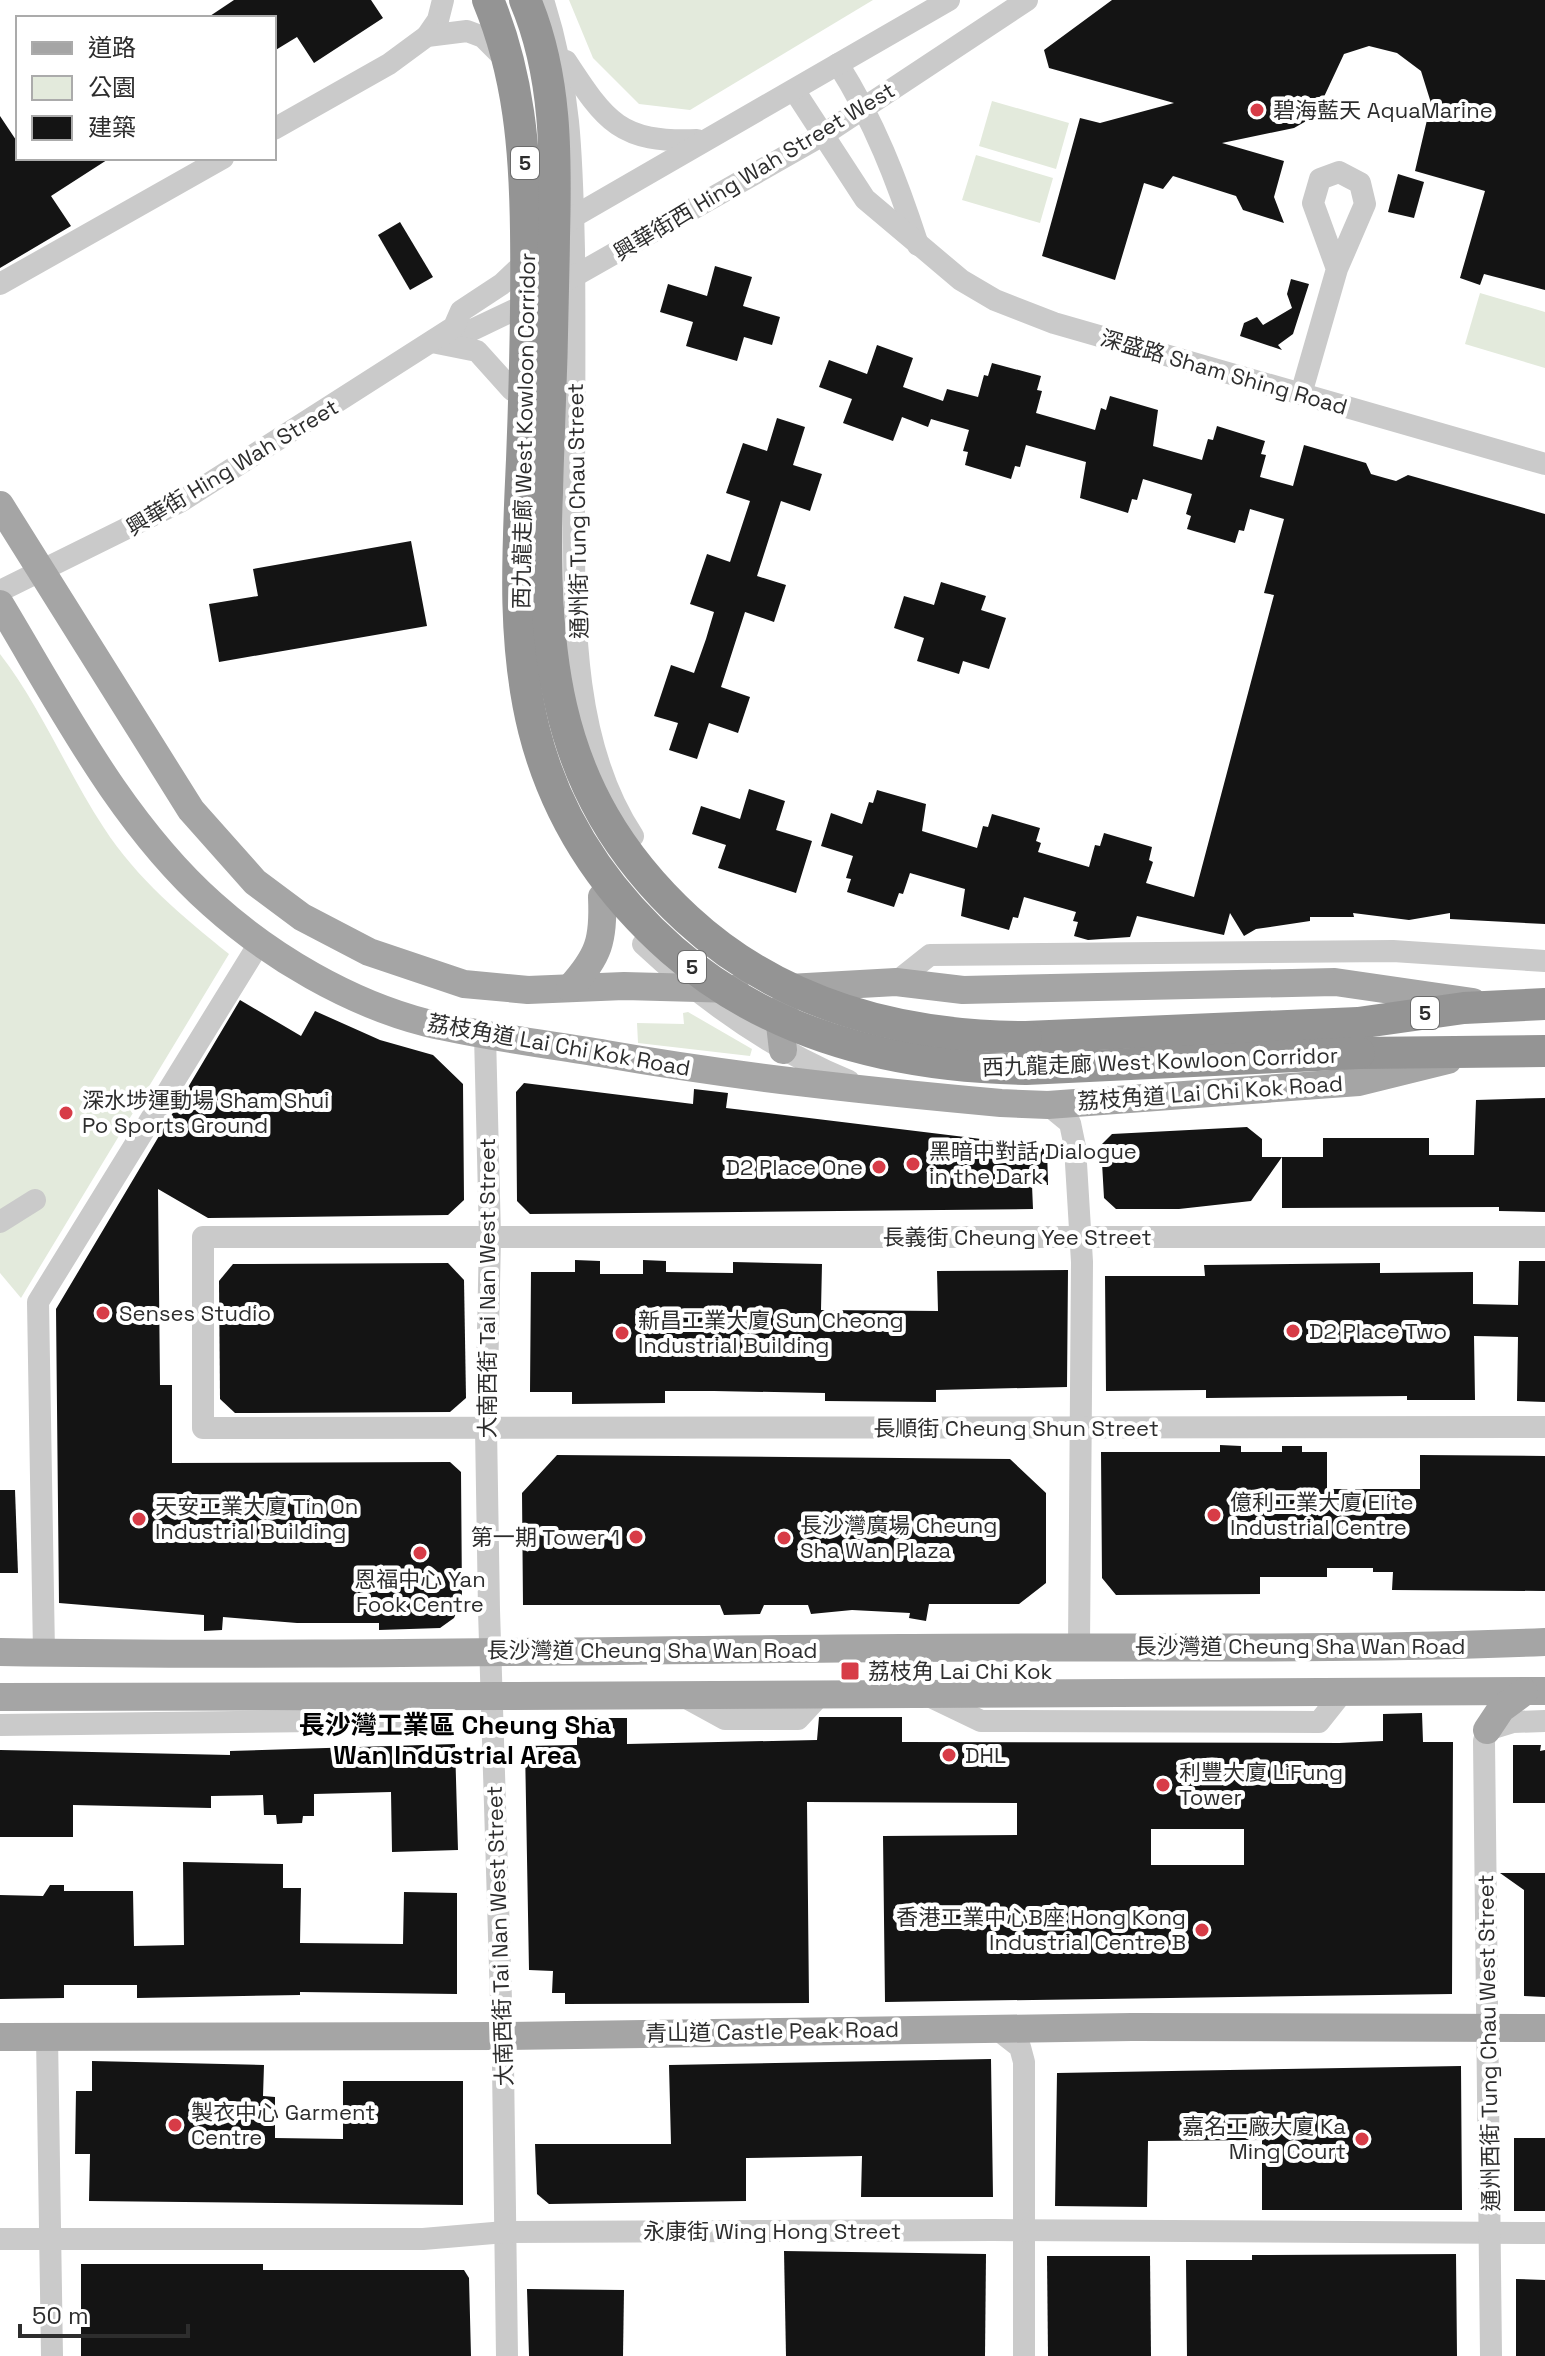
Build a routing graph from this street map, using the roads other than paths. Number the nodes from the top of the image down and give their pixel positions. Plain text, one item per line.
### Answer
1 (443, 0) edge
2 (479, 0) edge
3 (488, 0) edge
4 (525, 0) edge
5 (543, 0) edge
6 (949, 0) edge
7 (1027, 0) edge
8 (427, 36) junction
9 (560, 51) junction
10 (501, 55) junction
11 (838, 64) junction
12 (794, 90) junction
13 (866, 108) junction
14 (276, 128) edge
15 (823, 135) junction
16 (702, 139) junction
17 (219, 160) edge
18 (573, 217) junction
19 (918, 245) junction
20 (518, 268) junction
21 (1337, 269) dead end
22 (574, 277) junction
23 (0, 284) edge
24 (517, 310) junction
25 (454, 327) junction
26 (432, 342) junction
27 (512, 390) junction
28 (1301, 394) junction
29 (1545, 464) edge
30 (0, 505) edge
31 (40, 571) junction
32 (0, 591) edge
33 (0, 604) edge
34 (602, 897) junction
35 (260, 942) junction
36 (1545, 961) edge
37 (896, 982) junction
38 (464, 984) junction
39 (801, 987) junction
40 (570, 988) junction
41 (693, 990) junction
42 (1545, 1004) edge
43 (1493, 1006) junction
44 (485, 1035) junction
45 (1358, 1038) junction
46 (783, 1050) junction
47 (1545, 1051) edge
48 (1476, 1053) junction
49 (873, 1091) junction
50 (1048, 1105) junction
51 (35, 1200) dead end
52 (0, 1222) edge
53 (490, 1237) junction
54 (1078, 1237) junction
55 (1545, 1237) edge
56 (1545, 1427) edge
57 (486, 1428) junction
58 (1080, 1428) junction
59 (1545, 1642) edge
60 (1079, 1646) junction
61 (490, 1650) junction
62 (0, 1652) edge
63 (44, 1653) junction
64 (1535, 1692) edge
65 (430, 1696) junction
66 (0, 1697) edge
67 (492, 1697) junction
68 (1545, 1721) edge
69 (0, 1725) edge
70 (1487, 1730) junction
71 (1545, 2028) edge
72 (997, 2029) junction
73 (1489, 2029) junction
74 (47, 2036) junction
75 (500, 2036) junction
76 (0, 2037) edge
77 (1023, 2230) junction
78 (505, 2232) junction
79 (1490, 2233) junction
80 (1545, 2233) edge
81 (0, 2239) edge
82 (51, 2239) junction
83 (52, 2356) edge
84 (507, 2356) edge
85 (1024, 2356) edge
86 (1491, 2356) edge

1 - 8 street
2 - 10 street
3 - 45 highway, 西九龍走廊 West Kowloon Corridor / 5, bridge
4 - 45 highway, 西九龍走廊 West Kowloon Corridor / 5, bridge
5 - 9 street, 通州街 Tung Chau Street
6 - 11 street
7 - 13 street, 興華街西 Hing Wah Street West
8 - 10 street
8 - 14 street
9 - 16 street
9 - 18 street, 通州街 Tung Chau Street
10 - 20 street
11 - 12 street
11 - 13 street
12 - 15 street, 深盛路 Sham Shing Road
12 - 16 street
13 - 15 street, 興華街西 Hing Wah Street West
13 - 19 street
15 - 19 street, 深盛路 Sham Shing Road
15 - 22 street, 興華街西 Hing Wah Street West
16 - 18 street
17 - 23 street
18 - 20 street
18 - 22 street, 通州街 Tung Chau Street
19 - 28 street, 深盛路 Sham Shing Road
20 - 24 street
20 - 25 street, 興華街 Hing Wah Street
21 - 28 street
22 - 24 street, 興華街西 Hing Wah Street West
22 - 39 street, 通州街 Tung Chau Street
24 - 25 street, 興華街 Hing Wah Street
24 - 27 street
25 - 26 street, 興華街 Hing Wah Street
26 - 27 street
26 - 31 street, 興華街 Hing Wah Street
27 - 34 street
28 - 29 street, 深盛路 Sham Shing Road
30 - 31 main road, 荔枝角道 Lai Chi Kok Road
31 - 32 street, 興華街 Hing Wah Street
31 - 38 main road, 荔枝角道 Lai Chi Kok Road
33 - 35 main road, 荔枝角道 Lai Chi Kok Road
34 - 40 main road
34 - 41 street
35 - 44 main road, 荔枝角道 Lai Chi Kok Road
35 - 63 street
36 - 37 street
37 - 39 main road, 荔枝角道 Lai Chi Kok Road
37 - 43 main road, 荔枝角道 Lai Chi Kok Road
38 - 40 main road, 荔枝角道 Lai Chi Kok Road
38 - 44 main road
39 - 41 main road, 荔枝角道 Lai Chi Kok Road
39 - 46 main road
40 - 41 main road, 荔枝角道 Lai Chi Kok Road
41 - 46 street, 荔枝角道 Lai Chi Kok Road
42 - 43 highway, 荔枝角道 Lai Chi Kok Road / 5
43 - 45 highway, 西九龍走廊 West Kowloon Corridor / 5
44 - 49 main road, 荔枝角道 Lai Chi Kok Road
44 - 53 street, 大南西街 Tai Nan West Street
45 - 48 highway, 西九龍走廊 West Kowloon Corridor / 5
46 - 49 street, 荔枝角道 Lai Chi Kok Road
47 - 48 highway, 荔枝角道 Lai Chi Kok Road / 5
48 - 50 main road, 荔枝角道 Lai Chi Kok Road
49 - 50 main road, 荔枝角道 Lai Chi Kok Road
50 - 54 street
51 - 52 street
53 - 54 street, 長義街 Cheung Yee Street
53 - 57 street, 大南西街 Tai Nan West Street
53 - 57 street, 長義街 Cheung Yee Street
54 - 55 street, 長義街 Cheung Yee Street
54 - 58 street
56 - 58 street, 長順街 Cheung Shun Street
57 - 58 street, 長順街 Cheung Shun Street
57 - 61 street, 大南西街 Tai Nan West Street
58 - 60 street
59 - 60 main road, 長沙灣道 Cheung Sha Wan Road
60 - 61 main road, 長沙灣道 Cheung Sha Wan Road
61 - 63 main road, 長沙灣道 Cheung Sha Wan Road
61 - 67 street, 大南西街 Tai Nan West Street
62 - 63 main road, 長沙灣道 Cheung Sha Wan Road
64 - 67 main road, 長沙灣道 Cheung Sha Wan Road
64 - 70 main road
65 - 66 main road, 長沙灣道 Cheung Sha Wan Road
65 - 67 main road, 長沙灣道 Cheung Sha Wan Road
65 - 69 street
67 - 75 street, 大南西街 Tai Nan West Street
68 - 70 street
70 - 73 street, 通州西街 Tung Chau West Street
71 - 73 main road, 青山道 Castle Peak Road
72 - 73 main road, 青山道 Castle Peak Road
72 - 75 main road, 青山道 Castle Peak Road
72 - 77 street
73 - 79 street, 通州西街 Tung Chau West Street
74 - 75 main road, 青山道 Castle Peak Road
74 - 76 main road, 青山道 Castle Peak Road
74 - 82 street
75 - 78 street, 大南西街 Tai Nan West Street
77 - 78 street, 永康街 Wing Hong Street
77 - 79 street, 永康街 Wing Hong Street
77 - 85 street
78 - 82 street, 永康街 Wing Hong Street
78 - 84 street, 大南西街 Tai Nan West Street
79 - 80 street, 永康街 Wing Hong Street
79 - 86 street, 通州西街 Tung Chau West Street
81 - 82 street, 永康街 Wing Hong Street
82 - 83 street

